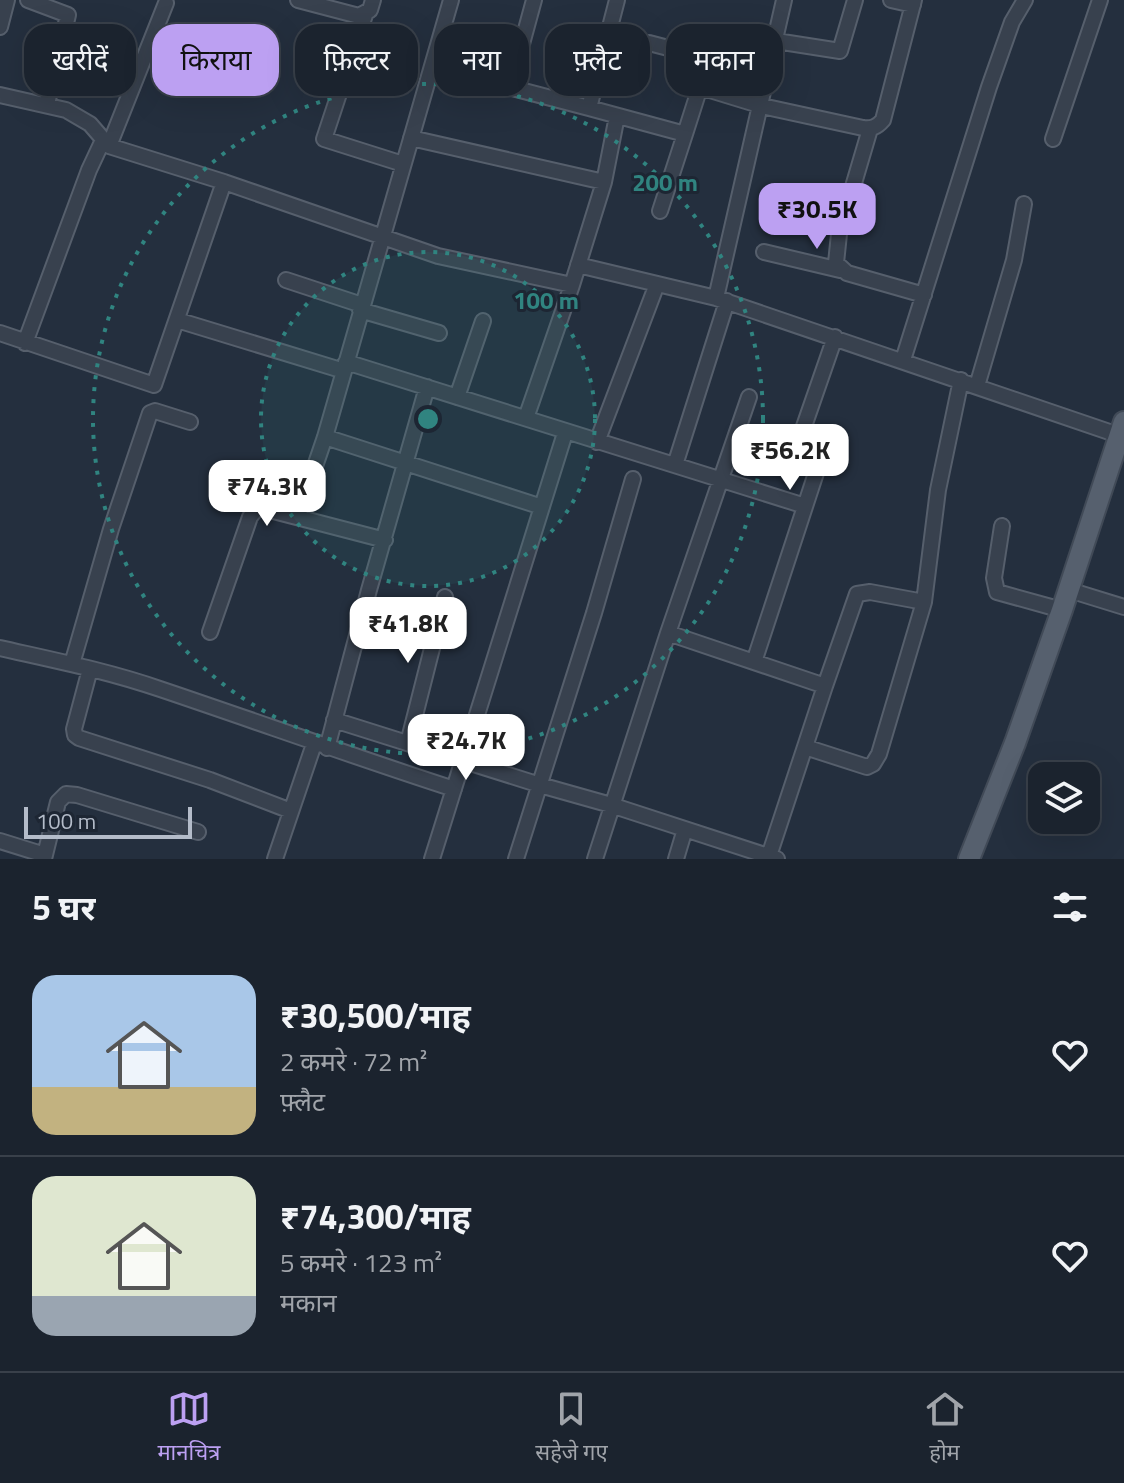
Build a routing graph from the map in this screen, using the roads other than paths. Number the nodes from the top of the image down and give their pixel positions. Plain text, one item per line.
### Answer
1 (7, 0) edge
2 (28, 0) edge
3 (298, 0) edge
4 (373, 0) edge
5 (451, 0) edge
6 (534, 0) edge
7 (617, 0) edge
8 (855, 0) edge
9 (891, 0) edge
10 (1025, 0) edge
11 (1100, 0) edge
12 (779, 1) edge
13 (166, 3) dead end
14 (913, 3) edge
15 (365, 15) junction
16 (527, 24) edge
17 (777, 24) edge
18 (0, 27) edge
19 (783, 42) edge
20 (432, 67) joint
21 (529, 93) edge
22 (0, 95) edge
23 (697, 96) edge
24 (729, 96) edge
25 (764, 96) edge
26 (47, 104) junction
27 (762, 106) junction
28 (589, 108) junction
29 (617, 116) junction
30 (870, 129) junction
31 (685, 134) junction
32 (411, 138) junction
33 (1053, 139) dead end
34 (106, 143) junction
35 (403, 164) junction
36 (224, 182) junction
37 (604, 182) junction
38 (1024, 204) dead end
39 (660, 211) dead end
40 (381, 236) junction
41 (764, 252) dead end
42 (578, 265) junction
43 (840, 270) junction
44 (286, 280) dead end
45 (657, 284) junction
46 (572, 285) junction
47 (924, 295) junction
48 (721, 300) junction
49 (361, 308) junction
50 (177, 320) junction
51 (483, 321) dead end
52 (0, 333) edge
53 (439, 333) dead end
54 (835, 337) junction
55 (25, 343) junction
56 (903, 360) junction
57 (345, 366) junction
58 (961, 380) junction
59 (977, 386) junction
60 (427, 387) junction
61 (457, 397) junction
62 (749, 397) dead end
63 (526, 418) junction
64 (190, 422) dead end
65 (1122, 431) edge
66 (565, 433) junction
67 (325, 437) junction
68 (597, 442) junction
69 (406, 464) junction
70 (675, 465) junction
71 (633, 479) dead end
72 (720, 480) junction
73 (805, 506) junction
74 (542, 507) junction
75 (298, 516) junction
76 (1002, 526) dead end
77 (385, 540) junction
78 (1069, 590) junction
79 (445, 597) dead end
80 (924, 602) junction
81 (1124, 607) edge
82 (1062, 610) junction
83 (210, 632) dead end
84 (668, 633) junction
85 (0, 648) edge
86 (754, 662) junction
87 (72, 664) junction
88 (90, 669) junction
89 (825, 686) junction
90 (334, 720) junction
91 (408, 743) junction
92 (320, 746) junction
93 (805, 747) junction
94 (463, 761) junction
95 (540, 785) junction
96 (454, 789) junction
97 (611, 805) junction
98 (291, 811) junction
99 (685, 829) junction
100 (198, 832) dead end
101 (0, 841) edge
102 (44, 857) edge
103 (772, 858) edge
104 (275, 859) edge
105 (432, 859) edge
106 (516, 859) edge
107 (595, 859) edge
108 (676, 859) edge
109 (969, 859) edge

1 - 18 street
2 - 26 street
3 - 15 street
4 - 15 street
5 - 20 street
6 - 16 street
7 - 28 street
8 - 19 street
9 - 14 street
10 - 47 street
11 - 33 street
12 - 17 street
13 - 34 street
14 - 30 street
15 - 35 street
20 - 32 street
21 - 28 street
22 - 26 street
23 - 31 street
24 - 27 street
25 - 27 street
26 - 34 street
27 - 30 street
27 - 48 street
28 - 29 street
29 - 31 street
29 - 37 street
30 - 43 street
31 - 39 street
32 - 35 street
32 - 37 street
34 - 36 street
34 - 55 street
35 - 40 street
36 - 40 street
36 - 50 street
37 - 42 street
38 - 59 street
40 - 46 street
40 - 49 street
41 - 43 street
42 - 45 street
42 - 46 street
43 - 47 street
44 - 49 street
45 - 48 street
45 - 68 street
46 - 63 street
47 - 56 street
48 - 54 street
48 - 70 street
49 - 53 street
49 - 57 street
50 - 55 street
50 - 57 street
51 - 61 street
52 - 55 street
54 - 56 street
54 - 73 street
56 - 58 street
57 - 60 street
57 - 67 street
58 - 59 street
58 - 80 street
59 - 65 street
60 - 61 street
60 - 69 street
61 - 63 street
62 - 72 street
63 - 66 street
64 - 87 street
65 - 78 main road
66 - 68 street
66 - 74 street
67 - 69 street
67 - 75 street
68 - 70 street
69 - 74 street
69 - 77 street
70 - 72 street
71 - 95 street
72 - 73 street
72 - 84 street
73 - 86 street
74 - 94 street
75 - 77 street
75 - 83 street
76 - 82 street
77 - 90 street
78 - 81 street
78 - 82 main road
79 - 91 street
80 - 89 street
80 - 93 street
82 - 109 main road
84 - 86 street
84 - 97 street
85 - 87 street
86 - 89 street
87 - 88 street
88 - 92 street
88 - 98 street
89 - 93 street
90 - 91 street
90 - 92 street
91 - 94 street
92 - 96 street
92 - 98 street
93 - 103 street
94 - 95 street
94 - 96 street
95 - 97 street
95 - 106 street
96 - 105 street
97 - 99 street
97 - 107 street
98 - 104 street
99 - 103 street
99 - 108 street
100 - 102 street
101 - 102 street

